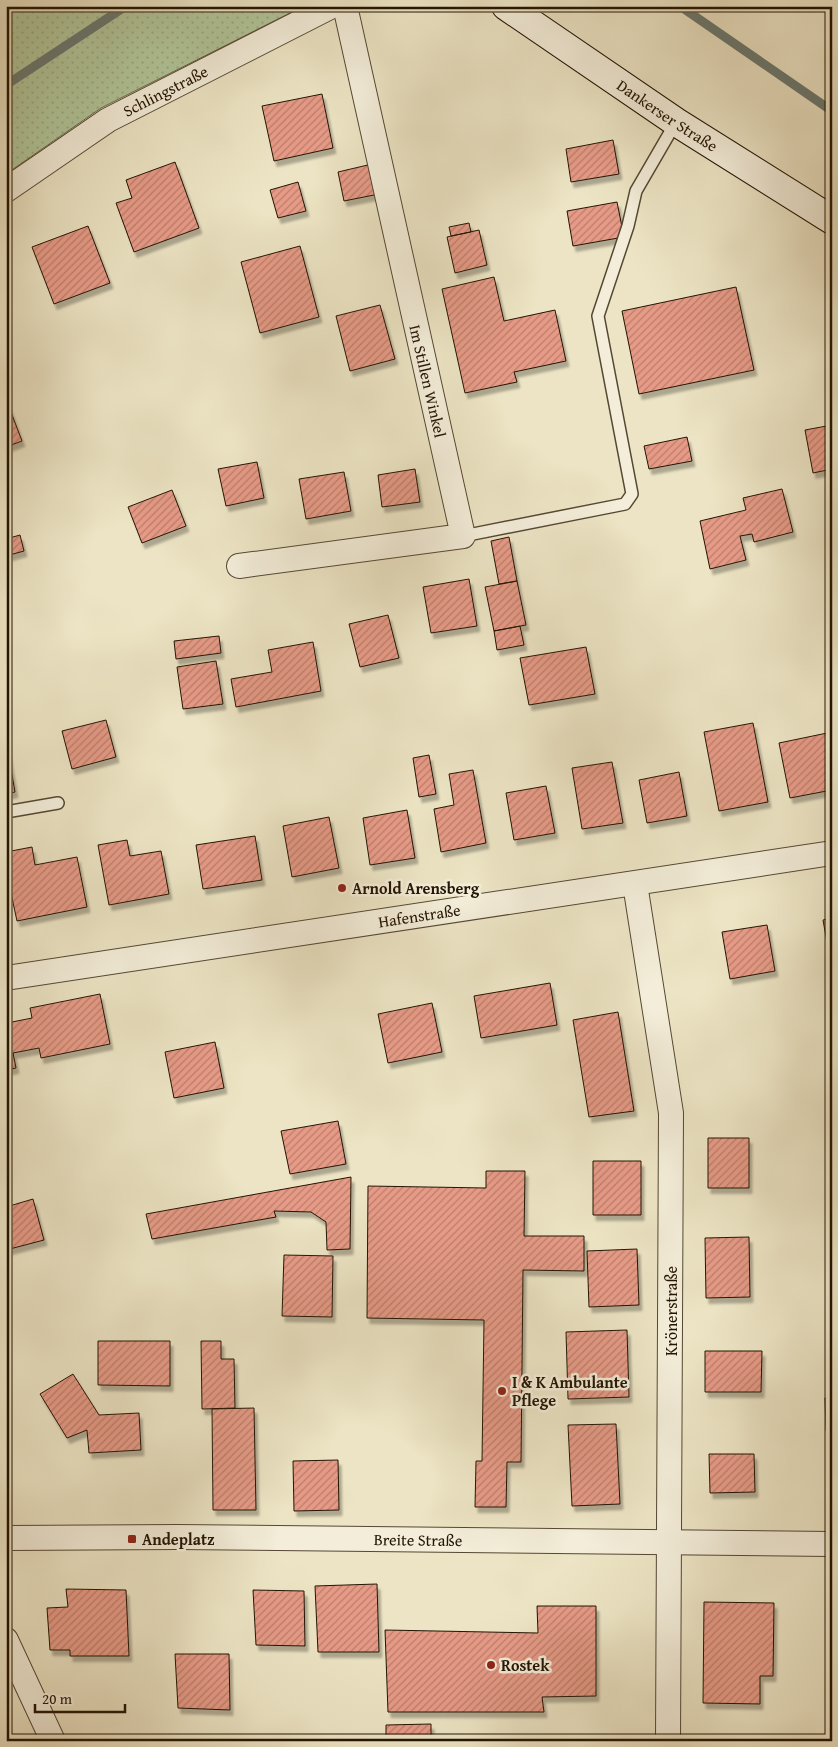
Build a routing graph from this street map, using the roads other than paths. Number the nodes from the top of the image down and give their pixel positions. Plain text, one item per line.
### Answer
1 (332, 6) edge
2 (345, 6) edge
3 (506, 6) edge
4 (676, 122) junction
5 (6, 190) edge
6 (832, 220) edge
7 (463, 536) junction
8 (239, 566) dead end
9 (58, 803) dead end
10 (6, 812) edge
11 (832, 853) edge
12 (635, 884) junction
13 (6, 978) edge
14 (6, 1538) edge
15 (670, 1543) junction
16 (832, 1544) edge
17 (6, 1640) edge
18 (53, 1741) edge
19 (668, 1741) edge

1 - 5 street, Schlingstraße
2 - 7 street, Im Stillen Winkel
3 - 4 main road, Dankerser Straße
4 - 6 main road, Dankerser Straße
4 - 7 lane
7 - 8 street
9 - 10 lane
11 - 12 street, Hafenstraße
12 - 13 street, Hafenstraße
12 - 15 street, Krönerstraße
14 - 15 street, Breite Straße
15 - 16 street, Breite Straße
15 - 19 street, Krönerstraße
17 - 18 street

